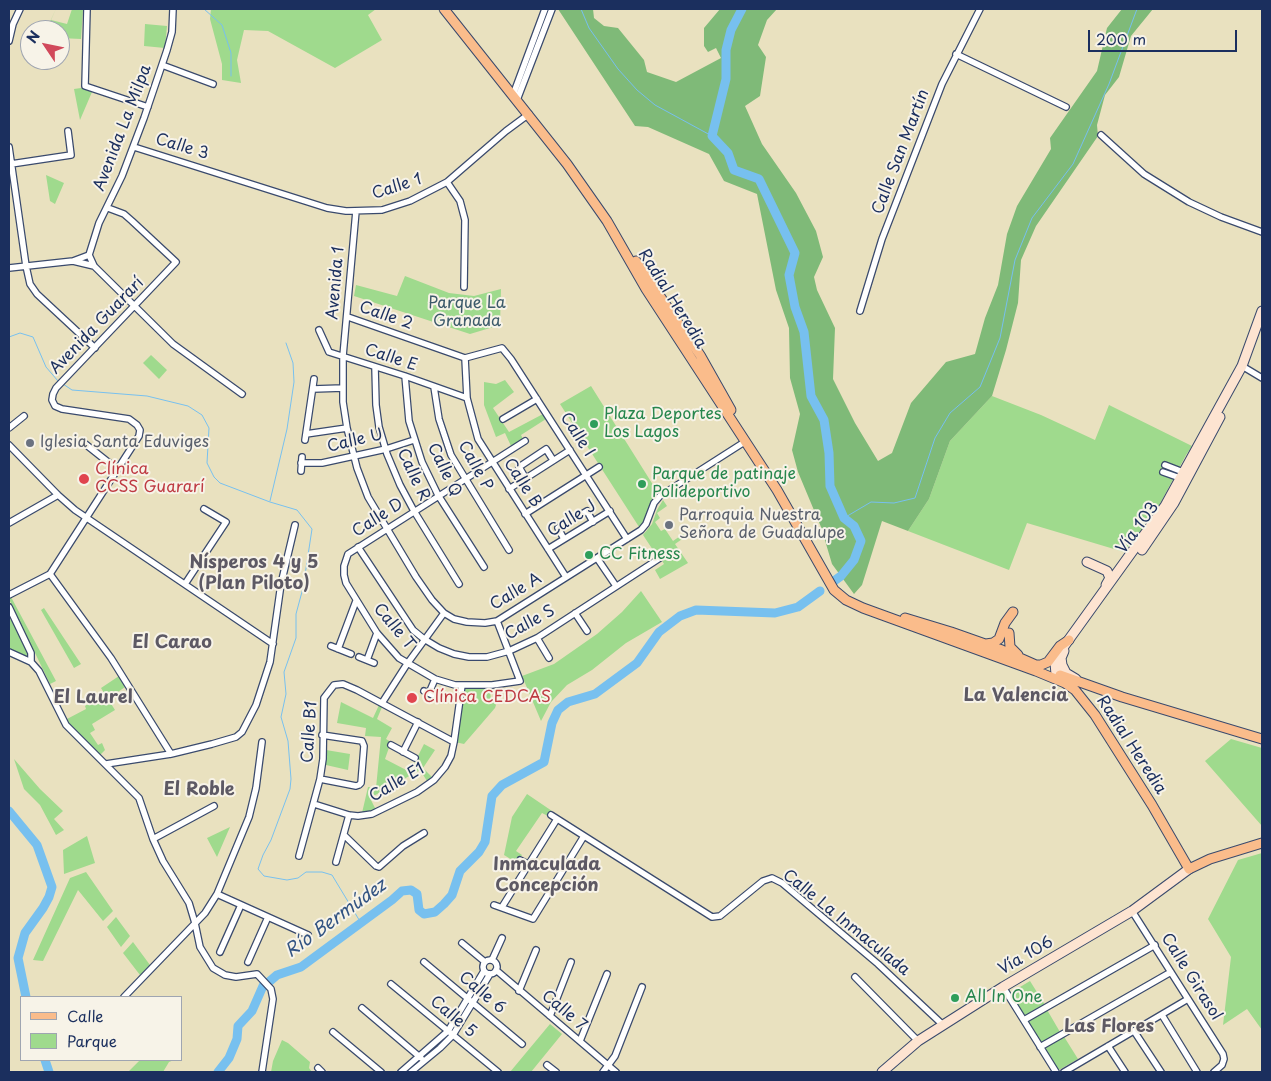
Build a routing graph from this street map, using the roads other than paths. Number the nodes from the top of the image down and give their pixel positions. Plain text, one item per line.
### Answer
1 (20, 9) edge
2 (87, 9) edge
3 (173, 9) edge
4 (444, 9) edge
5 (545, 9) edge
6 (552, 9) edge
7 (980, 9) edge
8 (9, 41) edge
9 (956, 54) junction
10 (162, 64) junction
11 (213, 84) dead end
12 (515, 97) junction
13 (148, 107) junction
14 (1066, 107) dead end
15 (528, 114) junction
16 (68, 131) dead end
17 (1101, 135) dead end
18 (9, 147) edge
19 (134, 147) junction
20 (11, 164) junction
21 (222, 174) joint
22 (447, 182) junction
23 (108, 208) junction
24 (356, 211) junction
25 (608, 221) junction
26 (1262, 232) edge
27 (89, 254) junction
28 (73, 261) junction
29 (26, 266) junction
30 (94, 266) junction
31 (9, 268) edge
32 (464, 287) dead end
33 (646, 289) junction
34 (135, 306) junction
35 (860, 310) dead end
36 (1262, 312) edge
37 (348, 317) junction
38 (319, 330) dead end
39 (95, 348) junction
40 (700, 355) junction
41 (343, 356) junction
42 (465, 358) junction
43 (376, 366) junction
44 (1242, 366) junction
45 (405, 376) junction
46 (1262, 378) edge
47 (314, 379) dead end
48 (434, 387) junction
49 (343, 388) junction
50 (313, 389) junction
51 (242, 394) dead end
52 (467, 398) junction
53 (537, 399) junction
54 (1224, 409) junction
55 (24, 416) dead end
56 (504, 419) dead end
57 (9, 428) edge
58 (347, 428) junction
59 (738, 432) junction
60 (414, 440) junction
61 (525, 441) dead end
62 (746, 442) junction
63 (84, 443) dead end
64 (9, 445) edge
65 (386, 449) junction
66 (570, 450) junction
67 (353, 456) junction
68 (553, 460) junction
69 (491, 461) junction
70 (1165, 465) dead end
71 (599, 467) dead end
72 (118, 470) junction
73 (300, 471) dead end
74 (1163, 472) dead end
75 (586, 475) junction
76 (1182, 476) junction
77 (526, 478) junction
78 (464, 479) junction
79 (509, 490) junction
80 (58, 495) junction
81 (438, 495) junction
82 (204, 509) dead end
83 (414, 511) junction
84 (610, 511) junction
85 (525, 514) junction
86 (86, 517) junction
87 (593, 522) junction
88 (9, 523) edge
89 (295, 526) dead end
90 (387, 528) junction
91 (564, 539) junction
92 (627, 539) junction
93 (358, 547) junction
94 (548, 549) junction
95 (509, 550) dead end
96 (348, 554) joint
97 (597, 558) junction
98 (660, 558) dead end
99 (1087, 562) dead end
100 (484, 567) dead end
101 (1123, 568) junction
102 (50, 574) junction
103 (566, 578) junction
104 (185, 584) junction
105 (459, 584) dead end
106 (616, 586) junction
107 (9, 595) edge
108 (356, 601) junction
109 (9, 607) edge
110 (863, 608) junction
111 (1013, 612) dead end
112 (444, 613) junction
113 (575, 613) junction
114 (1087, 615) junction
115 (497, 621) junction
116 (897, 621) junction
117 (587, 631) dead end
118 (377, 633) junction
119 (1009, 633) dead end
120 (537, 638) junction
121 (424, 640) junction
122 (1069, 640) junction
123 (273, 644) junction
124 (982, 644) junction
125 (330, 646) dead end
126 (338, 649) junction
127 (1002, 650) junction
128 (509, 651) junction
129 (9, 652) edge
130 (351, 654) dead end
131 (359, 657) dead end
132 (549, 658) dead end
133 (367, 660) junction
134 (30, 662) junction
135 (374, 663) dead end
136 (1031, 663) junction
137 (407, 664) junction
138 (1056, 674) junction
139 (435, 679) junction
140 (1065, 684) junction
141 (462, 685) junction
142 (1091, 686) junction
143 (1122, 696) junction
144 (437, 697) dead end
145 (1083, 698) junction
146 (382, 702) junction
147 (418, 722) junction
148 (322, 735) junction
149 (1262, 739) edge
150 (262, 742) dead end
151 (454, 742) junction
152 (391, 745) dead end
153 (403, 752) junction
154 (171, 754) junction
155 (415, 758) dead end
156 (106, 764) junction
157 (320, 779) junction
158 (314, 804) junction
159 (214, 806) dead end
160 (349, 815) junction
161 (551, 815) dead end
162 (557, 819) junction
163 (424, 833) dead end
164 (344, 834) junction
165 (584, 836) junction
166 (153, 839) junction
167 (1262, 843) edge
168 (299, 856) dead end
169 (520, 860) dead end
170 (336, 862) dead end
171 (528, 864) junction
172 (1189, 869) junction
173 (217, 894) junction
174 (241, 905) junction
175 (494, 905) dead end
176 (502, 907) junction
177 (1132, 911) junction
178 (268, 917) junction
179 (196, 923) junction
180 (308, 935) dead end
181 (502, 938) dead end
182 (462, 943) dead end
183 (1155, 945) junction
184 (536, 950) dead end
185 (220, 952) dead end
186 (492, 960) junction
187 (248, 962) dead end
188 (424, 962) dead end
189 (485, 962) junction
190 (571, 962) dead end
191 (490, 971) junction
192 (1171, 972) junction
193 (607, 974) dead end
194 (854, 977) dead end
195 (391, 984) dead end
196 (642, 987) dead end
197 (1003, 987) junction
198 (520, 991) junction
199 (125, 996) edge
200 (468, 998) junction
201 (1188, 999) junction
202 (473, 1003) junction
203 (362, 1008) dead end
204 (1162, 1015) junction
205 (550, 1016) junction
206 (1024, 1020) junction
207 (942, 1025) junction
208 (1134, 1031) junction
209 (333, 1032) dead end
210 (450, 1033) junction
211 (580, 1041) junction
212 (918, 1041) junction
213 (522, 1044) dead end
214 (1108, 1046) junction
215 (1040, 1047) junction
216 (421, 1059) junction
217 (547, 1065) dead end
218 (608, 1066) junction
219 (262, 1072) edge
220 (381, 1072) edge
221 (401, 1072) edge
222 (411, 1072) edge
223 (498, 1072) edge
224 (556, 1072) edge
225 (603, 1072) edge
226 (616, 1072) edge
227 (882, 1072) edge
228 (1056, 1072) edge
229 (1064, 1072) edge
230 (1125, 1072) edge
231 (1161, 1072) edge
232 (1197, 1072) edge
233 (1214, 1072) edge

1 - 8 street
2 - 13 street
3 - 10 street, Avenida La Milpa
4 - 12 main road, Radial Heredia
5 - 12 street
6 - 12 street
7 - 9 street, Calle San Martín
9 - 14 street
9 - 35 street, Calle San Martín
10 - 11 street
10 - 13 street, Avenida La Milpa
12 - 15 main road, Radial Heredia
13 - 19 street, Avenida La Milpa
15 - 22 street, Calle 1
15 - 25 main road, Radial Heredia
16 - 20 street
17 - 26 street
18 - 20 street
19 - 21 street, Calle 3
19 - 23 street, Avenida La Milpa
20 - 29 street
21 - 24 street, Calle 1
22 - 24 street, Calle 1
22 - 32 street
23 - 27 street, Avenida La Milpa
23 - 34 street, Avenida Guararí
24 - 37 street, Avenida 1
25 - 33 main road, Radial Heredia
25 - 40 main road
27 - 28 street
27 - 30 street
28 - 29 street
28 - 30 street
29 - 31 street
29 - 39 street
30 - 34 street
33 - 40 main road
33 - 59 main road, Radial Heredia
34 - 39 street, Avenida Guararí
34 - 51 street
36 - 44 main road, Vía 103
37 - 41 street, Avenida 1
37 - 42 street, Calle 2
38 - 41 street, Calle E
39 - 72 street, Avenida Guararí
40 - 59 main road
40 - 62 main road
41 - 43 street, Calle E
41 - 49 street, Calle A
42 - 52 street, Calle B
42 - 53 street, Calle I
43 - 45 street, Calle E
43 - 65 street, Calle R
44 - 46 street
44 - 54 main road, Vía 103
44 - 76 main road, Vía 103
45 - 48 street, Calle E
45 - 60 street, Calle Q
47 - 50 street
48 - 52 street, Calle E
48 - 78 street, Calle P
49 - 50 street
49 - 58 street, Calle A
50 - 58 street
52 - 69 street, Calle B
53 - 56 street
53 - 66 street, Calle I
54 - 76 main road
54 - 101 main road, Vía 103
55 - 57 street
58 - 67 street, Calle A
59 - 62 main road, Radial Heredia
60 - 65 street, Calle U
60 - 81 street, Calle Q
61 - 69 street, Calle D
62 - 92 street, Calle A
62 - 110 main road, Radial Heredia
63 - 72 street
64 - 80 street
65 - 67 street, Calle U
65 - 83 street, Calle R
66 - 68 street
66 - 75 street, Calle I
67 - 73 street, Calle U
67 - 90 street, Calle A
68 - 77 street
68 - 77 street
69 - 78 street, Calle D
69 - 79 street, Calle B
70 - 76 street
71 - 75 street
72 - 86 street, Avenida Guararí
74 - 76 street
75 - 84 street, Calle I
75 - 85 street
76 - 101 main road, Vía 103
77 - 79 street
78 - 81 street, Calle D
78 - 95 street, Calle P
79 - 85 street, Calle B
80 - 86 street
80 - 88 street
81 - 83 street, Calle D
81 - 100 street, Calle Q
82 - 104 street
83 - 90 street, Calle D
83 - 105 street, Calle R
84 - 87 street, Calle J
84 - 92 street, Calle I
85 - 94 street, Calle B
86 - 102 street, Avenida Guararí
86 - 104 street
87 - 91 street, Calle J
87 - 91 street
89 - 123 street
90 - 93 street, Calle D
90 - 112 street, Calle A
91 - 94 street, Calle J
92 - 97 street, Calle A
93 - 96 street, Calle D
93 - 121 street, Calle S
94 - 103 street, Calle B
96 - 108 street, Calle T
97 - 103 street, Calle A
97 - 106 street
98 - 106 street, Calle S
99 - 114 main road
101 - 114 main road, Vía 103
101 - 142 main road
102 - 107 street
102 - 154 street
103 - 115 street, Calle A
104 - 123 street
106 - 113 street, Calle S
108 - 118 street, Calle T
108 - 126 street
109 - 134 street
110 - 116 main road, Radial Heredia
110 - 124 main road, Radial Heredia
111 - 124 main road
112 - 115 street, Calle A
112 - 121 street
113 - 117 street
113 - 120 street, Calle S
114 - 122 main road, Vía 103
115 - 128 street
116 - 127 main road
116 - 140 main road, Radial Heredia
118 - 133 street
118 - 137 street, Calle T
119 - 136 main road
120 - 128 street, Calle S
120 - 132 street
121 - 128 street, Calle S
121 - 137 street
122 - 136 main road
122 - 138 main road, Vía 103
123 - 154 street
124 - 127 main road, Radial Heredia
125 - 126 street
126 - 130 street
127 - 136 main road, Radial Heredia
128 - 141 street, Calle T
129 - 134 street
131 - 133 street
133 - 135 street
134 - 156 street
136 - 138 main road, Radial Heredia
137 - 139 street, Calle T
137 - 146 street
138 - 140 main road
138 - 142 main road, Radial Heredia
139 - 141 street, Calle T
139 - 144 street
140 - 145 main road, Radial Heredia
141 - 151 street, Calle E1
142 - 143 main road, Radial Heredia
143 - 145 main road
143 - 149 main road, Radial Heredia
145 - 172 main road, Radial Heredia
146 - 147 street, Calle B1
146 - 148 street, Calle B1
147 - 151 street, Calle B1
147 - 153 street
148 - 157 street, Calle B1
148 - 157 street
150 - 173 street
151 - 160 street, Calle E1
152 - 153 street
153 - 155 street
154 - 156 street
156 - 166 street
157 - 158 street, Calle B1
158 - 160 street, Calle E1
158 - 168 street, Calle B1
159 - 166 street
160 - 164 street
161 - 162 street, Calle La Inmaculada
162 - 165 street, Calle La Inmaculada
162 - 171 street
163 - 164 street
164 - 170 street
165 - 176 street
165 - 207 street, Calle La Inmaculada
166 - 179 street
167 - 172 main road
169 - 171 street
171 - 176 street
172 - 177 main road, Vía 106
173 - 174 street
173 - 179 street
174 - 178 street
174 - 185 street
175 - 176 street
177 - 183 street, Calle Girasol
177 - 197 main road, Vía 106
178 - 180 street
178 - 187 street
179 - 199 street
179 - 219 street
181 - 186 street
182 - 189 street
183 - 192 street, Calle Girasol
183 - 206 street
184 - 198 street
186 - 189 street
186 - 191 street
188 - 200 street, Calle 6
189 - 191 street
190 - 205 street
191 - 198 street, Calle 7
191 - 200 street
191 - 202 street
192 - 201 street, Calle Girasol
192 - 215 street
193 - 211 street
194 - 212 street
195 - 210 street, Calle 5
196 - 218 street
197 - 206 street
197 - 207 main road, Vía 106
198 - 205 street, Calle 7
200 - 202 street, Calle 6
200 - 210 street
201 - 204 street
201 - 233 street, Calle Girasol
202 - 210 street
202 - 213 street, Calle 6
203 - 216 street
204 - 208 street
204 - 232 street
205 - 211 street, Calle 7
206 - 215 street
207 - 212 main road, Vía 106
208 - 214 street
208 - 231 street
209 - 220 street
210 - 216 street
210 - 223 street, Calle 5
211 - 218 street, Calle 7
212 - 227 main road, Vía 106
214 - 229 street
214 - 230 street
215 - 228 street
216 - 221 street
216 - 222 street
217 - 224 street
218 - 225 street
218 - 226 street, Calle 7

